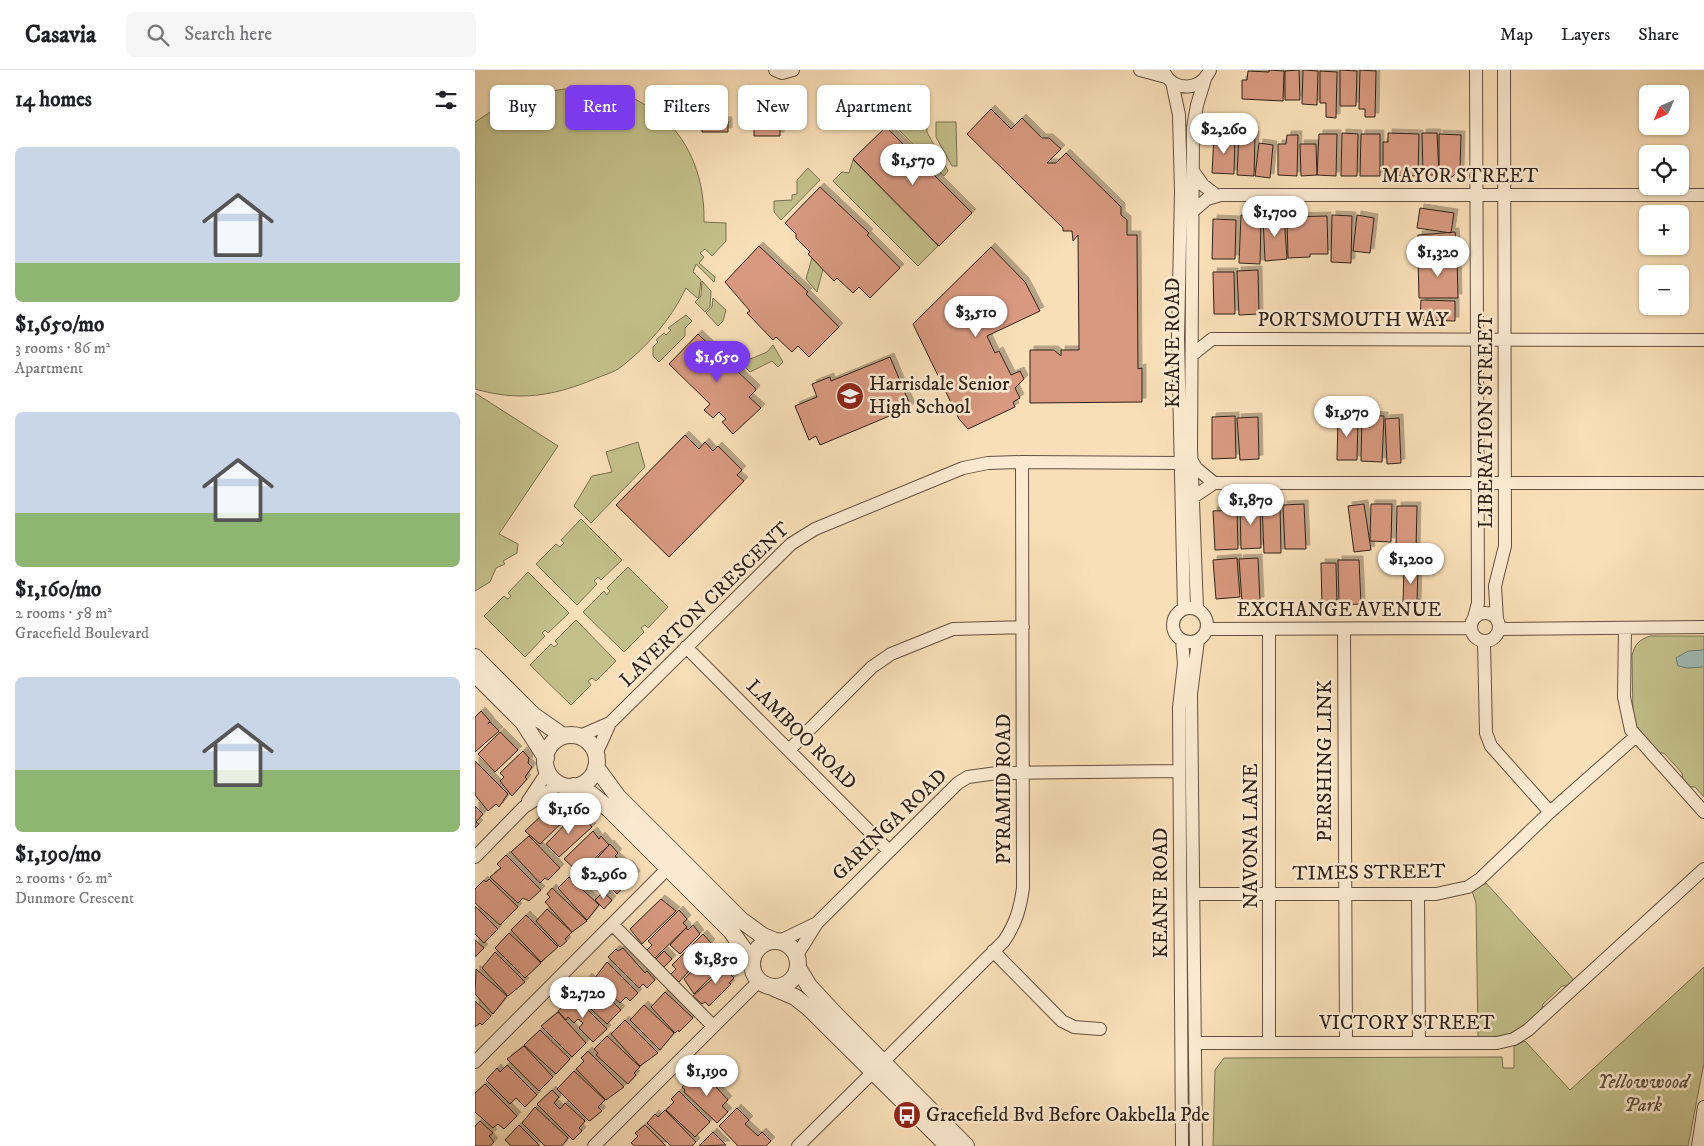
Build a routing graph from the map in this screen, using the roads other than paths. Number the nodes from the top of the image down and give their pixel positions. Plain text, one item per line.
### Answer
1 (771, 70) edge
2 (775, 70) edge
3 (793, 70) edge
4 (1141, 70) edge
5 (1476, 70) edge
6 (1505, 70) edge
7 (1209, 74) edge
8 (1167, 76) edge
9 (1193, 171) junction
10 (1476, 194) junction
11 (1504, 194) junction
12 (1216, 195) junction
13 (1704, 195) edge
14 (1192, 212) junction
15 (1192, 322) junction
16 (1211, 339) junction
17 (1478, 339) junction
18 (1504, 340) junction
19 (1704, 340) edge
20 (1192, 355) junction
21 (1022, 462) junction
22 (1186, 462) junction
23 (1505, 482) junction
24 (1478, 483) junction
25 (1704, 483) edge
26 (1214, 484) junction
27 (1192, 498) junction
28 (1191, 609) junction
29 (1473, 623) junction
30 (1498, 624) junction
31 (1023, 627) junction
32 (1704, 627) edge
33 (1625, 628) junction
34 (1207, 629) junction
35 (1269, 630) junction
36 (1344, 630) junction
37 (1182, 640) junction
38 (1198, 640) junction
39 (1484, 642) junction
40 (686, 647) junction
41 (475, 657) edge
42 (475, 674) edge
43 (610, 723) junction
44 (571, 736) junction
45 (1635, 737) junction
46 (789, 750) junction
47 (596, 760) junction
48 (547, 765) junction
49 (1179, 771) junction
50 (1022, 773) junction
51 (567, 785) junction
52 (524, 807) junction
53 (1550, 812) junction
54 (1704, 812) edge
55 (889, 850) junction
56 (475, 857) edge
57 (668, 868) junction
58 (1704, 869) edge
59 (1270, 893) junction
60 (1344, 893) junction
61 (1194, 894) junction
62 (1417, 894) junction
63 (817, 923) junction
64 (611, 924) junction
65 (777, 941) junction
66 (993, 951) junction
67 (752, 961) junction
68 (797, 962) junction
69 (759, 981) junction
70 (775, 988) junction
71 (829, 1018) junction
72 (713, 1026) junction
73 (1100, 1029) dead end
74 (1346, 1042) junction
75 (1419, 1042) junction
76 (1195, 1043) junction
77 (1269, 1043) junction
78 (475, 1062) edge
79 (878, 1067) junction
80 (1704, 1107) edge
81 (595, 1146) edge
82 (798, 1146) edge
83 (948, 1146) edge
84 (966, 1146) edge
85 (1182, 1146) edge
86 (1197, 1146) edge
87 (1697, 1146) edge

1 - 2 street
2 - 3 street
4 - 8 street
5 - 10 street, LIBERATION STREET
6 - 11 street, LIBERATION STREET
7 - 8 street
7 - 9 street, KEANE ROAD
8 - 22 street, KEANE ROAD
9 - 12 street
9 - 14 street, KEANE ROAD
10 - 11 street, MAYOR STREET
10 - 12 street, MAYOR STREET
10 - 17 street, LIBERATION STREET
11 - 13 street, MAYOR STREET
11 - 18 street, LIBERATION STREET
12 - 14 street
14 - 15 street, KEANE ROAD
15 - 16 street
15 - 20 street, KEANE ROAD
16 - 17 street, PORTSMOUTH WAY
16 - 20 street
17 - 18 street, PORTSMOUTH WAY
17 - 24 street, LIBERATION STREET
18 - 19 street, PORTSMOUTH WAY
18 - 23 street, LIBERATION STREET
20 - 22 street, KEANE ROAD
21 - 22 street, LAVERTON CRESCENT
21 - 31 street, PYRAMID ROAD
21 - 40 street, LAVERTON CRESCENT
22 - 26 street
22 - 27 street, KEANE ROAD
22 - 28 street, KEANE ROAD
23 - 24 street
23 - 25 street
23 - 30 street, LIBERATION STREET
24 - 26 street
24 - 29 street, LIBERATION STREET
26 - 27 street
27 - 28 street, KEANE ROAD
28 - 34 street, KEANE ROAD
28 - 37 street, KEANE ROAD
29 - 30 street
29 - 36 street, EXCHANGE AVENUE
29 - 39 street
30 - 33 street
30 - 39 street
31 - 46 street
31 - 50 street, PYRAMID ROAD
32 - 33 street
33 - 45 street
34 - 35 street, EXCHANGE AVENUE
34 - 38 street
35 - 36 street, EXCHANGE AVENUE
35 - 59 street, NAVONA LANE
36 - 60 street, PERSHING LINK
37 - 38 street
37 - 49 street, KEANE ROAD
38 - 61 street, KEANE ROAD
39 - 53 street
40 - 43 street, LAVERTON CRESCENT
40 - 46 street, LAMBOO ROAD
41 - 44 street
42 - 48 street
43 - 44 street, LAVERTON CRESCENT
43 - 47 street, LAVERTON CRESCENT
44 - 47 street
44 - 48 street
45 - 53 street, TIMES STREET
45 - 54 street
46 - 55 street, LAMBOO ROAD
47 - 51 street
47 - 65 street
48 - 51 street
48 - 52 street
49 - 50 street, GARINGA ROAD
49 - 85 street, KEANE ROAD
50 - 55 street, GARINGA ROAD
50 - 66 street, PYRAMID ROAD
51 - 52 street
51 - 57 street
52 - 56 street
53 - 62 street, TIMES STREET
55 - 63 street, GARINGA ROAD
57 - 64 street
57 - 67 street
58 - 75 street, VICTORY STREET
59 - 60 street, TIMES STREET
59 - 61 street, TIMES STREET
59 - 77 street, NAVONA LANE
60 - 62 street, TIMES STREET
60 - 74 street, PERSHING LINK
61 - 76 street, KEANE ROAD
62 - 75 street
63 - 65 street, GARINGA ROAD
63 - 68 street, GARINGA ROAD
64 - 72 street
64 - 78 street
65 - 67 street
65 - 68 street
66 - 73 street
66 - 79 street, PYRAMID ROAD
67 - 69 street
68 - 70 street
68 - 71 street
69 - 70 street
69 - 72 street
70 - 71 street
71 - 79 street
72 - 81 street
74 - 75 street, VICTORY STREET
74 - 77 street, VICTORY STREET
76 - 77 street, VICTORY STREET
76 - 86 street, KEANE ROAD
79 - 82 street, PYRAMID ROAD
79 - 83 street
79 - 84 street
80 - 87 street

